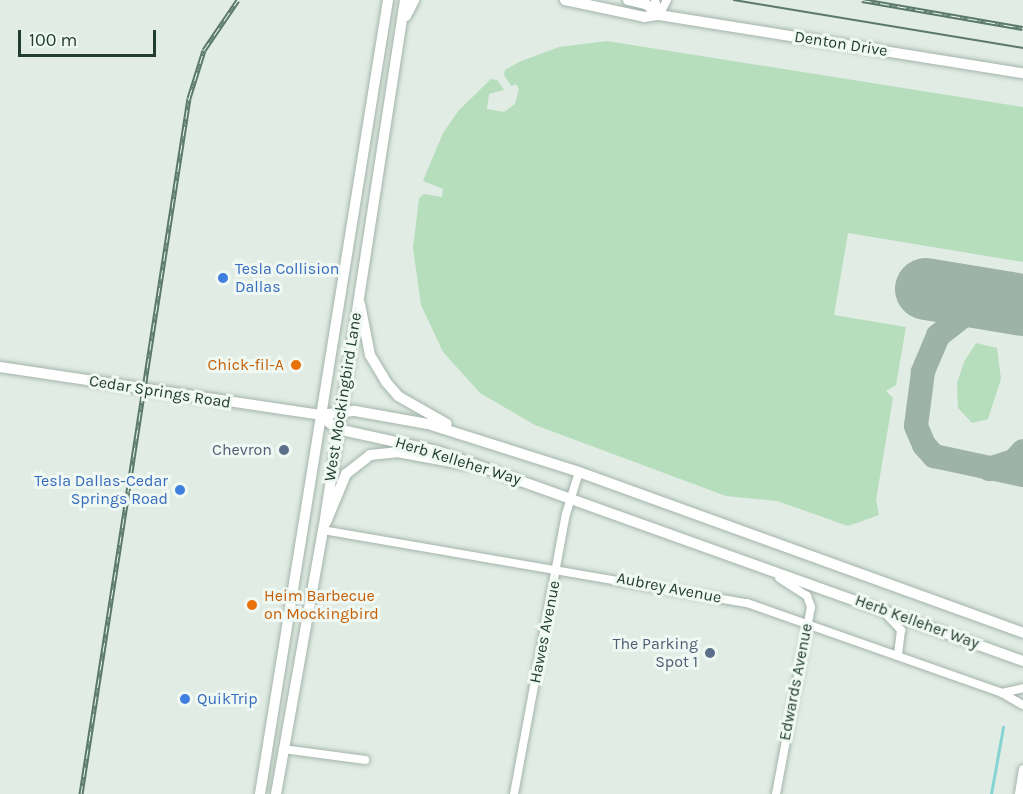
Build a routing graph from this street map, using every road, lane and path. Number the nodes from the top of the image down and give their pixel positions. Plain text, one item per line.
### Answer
1 (388, 0) edge
2 (405, 0) edge
3 (414, 0) edge
4 (565, 0) edge
5 (628, 0) edge
6 (655, 0) edge
7 (667, 0) edge
8 (659, 15) junction
9 (401, 28) junction
10 (1023, 73) edge
11 (367, 124) junction
12 (385, 129) junction
13 (359, 296) junction
14 (0, 367) edge
15 (340, 411) junction
16 (321, 416) junction
17 (337, 429) junction
18 (465, 435) junction
19 (473, 464) junction
20 (579, 472) junction
21 (571, 497) junction
22 (323, 527) junction
23 (755, 563) junction
24 (557, 567) junction
25 (868, 603) junction
26 (806, 624) junction
27 (1023, 633) edge
28 (285, 644) junction
29 (301, 647) junction
30 (898, 656) junction
31 (1023, 661) edge
32 (1023, 688) edge
33 (1002, 693) junction
34 (1023, 705) edge
35 (268, 747) junction
36 (283, 749) junction
37 (365, 760) dead end
38 (1023, 770) edge
39 (260, 794) edge
40 (276, 794) edge
41 (514, 794) edge
42 (776, 794) edge
43 (1019, 794) edge

1 - 11 main road, West Mockingbird Lane
2 - 9 main road, West Mockingbird Lane
3 - 9 main road
4 - 8 main road, Denton Drive
5 - 8 main road, Denton Drive
6 - 8 street
7 - 8 street
8 - 10 main road, Denton Drive
9 - 12 main road, West Mockingbird Lane
11 - 12 main road
11 - 16 main road, West Mockingbird Lane
12 - 13 main road, West Mockingbird Lane
13 - 15 main road, West Mockingbird Lane
13 - 18 main road
14 - 16 main road, Cedar Springs Road
15 - 16 main road, Herb Kelleher Way
15 - 17 main road, West Mockingbird Lane
15 - 18 main road, Herb Kelleher Way
16 - 17 main road, Herb Kelleher Way
16 - 28 main road, West Mockingbird Lane
17 - 19 main road, Herb Kelleher Way
17 - 22 main road, West Mockingbird Lane
18 - 20 main road, Herb Kelleher Way
19 - 21 main road, Herb Kelleher Way
19 - 22 main road
20 - 21 street, Hawes Avenue
20 - 27 main road, Herb Kelleher Way
21 - 23 main road, Herb Kelleher Way
21 - 24 street, Hawes Avenue
22 - 24 street, Aubrey Avenue
22 - 29 main road, West Mockingbird Lane
23 - 25 main road, Herb Kelleher Way
23 - 26 street, Edwards Avenue
24 - 26 street, Aubrey Avenue
24 - 41 street, Hawes Avenue
25 - 30 street
25 - 31 main road, Herb Kelleher Way
26 - 30 street, Aubrey Avenue
26 - 42 street, Edwards Avenue
28 - 29 main road
28 - 35 main road, West Mockingbird Lane
29 - 36 main road, West Mockingbird Lane
30 - 33 street, Aubrey Avenue
32 - 33 street
33 - 34 street, Aubrey Avenue
35 - 36 main road
35 - 39 main road, West Mockingbird Lane
36 - 37 street
36 - 40 main road, West Mockingbird Lane
38 - 43 street

